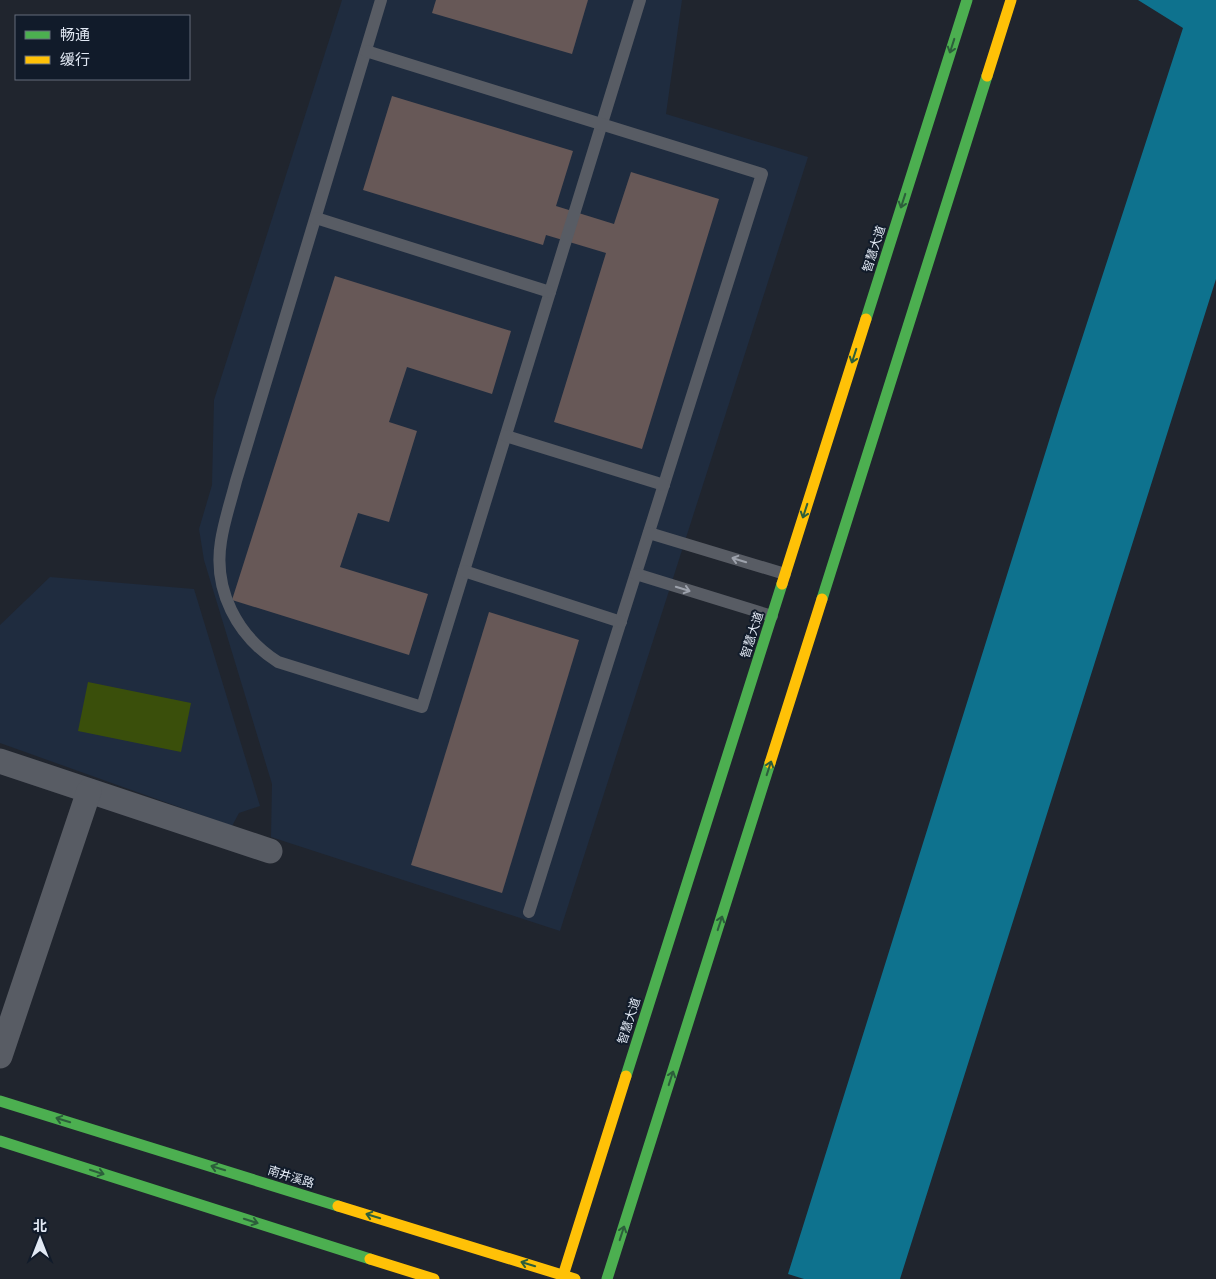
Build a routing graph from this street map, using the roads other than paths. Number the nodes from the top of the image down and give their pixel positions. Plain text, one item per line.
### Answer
1 (381, 0) edge
2 (640, 0) edge
3 (967, 0) edge
4 (1011, 0) edge
5 (366, 51) junction
6 (602, 124) junction
7 (316, 218) junction
8 (550, 292) junction
9 (506, 436) junction
10 (664, 485) junction
11 (649, 533) junction
12 (464, 571) junction
13 (636, 574) junction
14 (785, 574) junction
15 (772, 616) junction
16 (621, 622) junction
17 (0, 761) edge
18 (89, 791) junction
19 (270, 851) dead end
20 (530, 912) dead end
21 (0, 1056) edge
22 (0, 1100) edge
23 (0, 1141) edge
24 (567, 1278) edge
25 (434, 1279) edge
26 (607, 1279) edge

1 - 5 lane
2 - 6 lane
3 -> 14 main road, 智慧大道
26 -> 4 main road
5 - 6 lane
5 - 7 lane
6 - 8 lane
6 - 10 lane
7 - 8 lane
7 - 12 lane
8 - 9 lane
9 - 10 lane
9 - 12 lane
10 - 11 lane
11 - 13 lane
14 -> 11 lane
12 - 16 lane
13 -> 15 lane
13 - 16 lane
14 - 15 main road, 智慧大道
15 - 24 main road, 智慧大道
16 - 20 lane
17 - 18 street
18 - 19 street
18 - 21 street
24 -> 22 main road, 南井溪路
23 -> 25 main road

